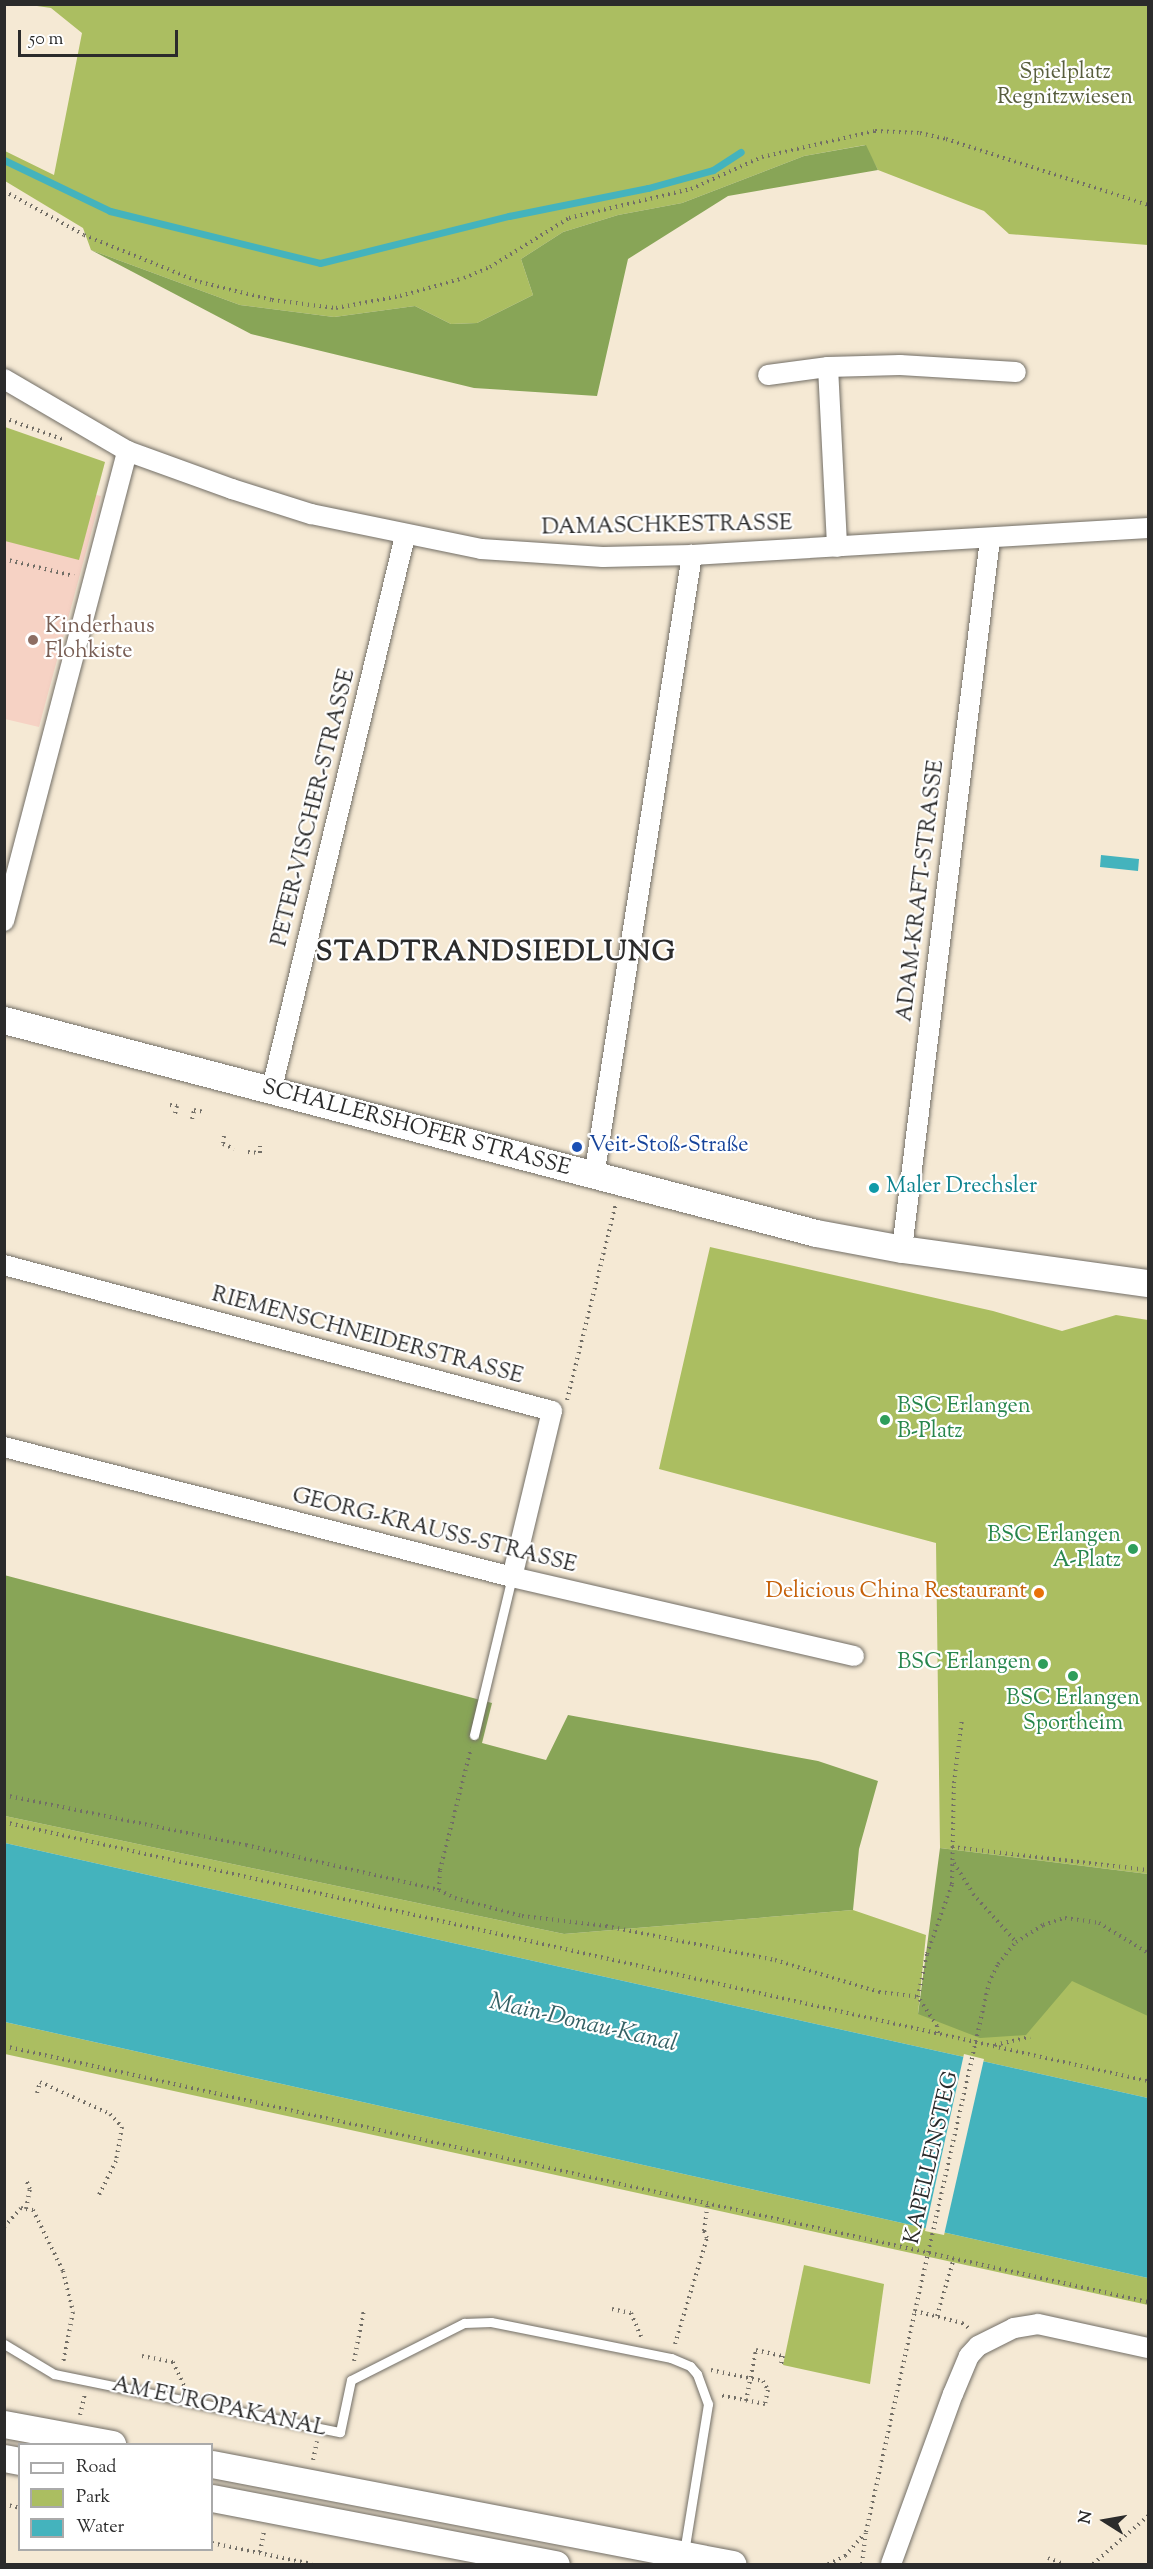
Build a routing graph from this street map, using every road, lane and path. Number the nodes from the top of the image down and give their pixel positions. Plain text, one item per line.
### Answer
1 (4, 191) edge
2 (1149, 205) edge
3 (828, 367) junction
4 (1016, 372) dead end
5 (768, 375) dead end
6 (4, 379) edge
7 (4, 418) edge
8 (88, 428) junction
9 (127, 451) junction
10 (1149, 528) edge
11 (405, 536) junction
12 (990, 539) junction
13 (837, 547) junction
14 (692, 555) junction
15 (4, 559) edge
16 (92, 581) junction
17 (4, 921) edge
18 (4, 1020) edge
19 (271, 1092) junction
20 (170, 1104) dead end
21 (204, 1112) dead end
22 (175, 1114) dead end
23 (192, 1119) dead end
24 (224, 1136) dead end
25 (260, 1141) dead end
26 (234, 1149) dead end
27 (248, 1152) dead end
28 (594, 1176) junction
29 (616, 1206) dead end
30 (902, 1250) junction
31 (4, 1265) edge
32 (1149, 1283) edge
33 (569, 1390) dead end
34 (4, 1447) edge
35 (512, 1577) junction
36 (854, 1656) dead end
37 (962, 1719) dead end
38 (474, 1736) joint
39 (4, 1795) edge
40 (4, 1822) edge
41 (952, 1846) junction
42 (952, 1860) junction
43 (1149, 1870) edge
44 (439, 1890) junction
45 (1016, 1942) junction
46 (1149, 1953) edge
47 (918, 1998) junction
48 (938, 2033) junction
49 (1030, 2037) dead end
50 (992, 2045) junction
51 (4, 2046) edge
52 (1149, 2081) edge
53 (37, 2093) dead end
54 (26, 2180) dead end
55 (98, 2197) dead end
56 (708, 2204) junction
57 (26, 2209) junction
58 (4, 2227) edge
59 (954, 2258) junction
60 (1149, 2302) edge
61 (612, 2309) dead end
62 (364, 2310) dead end
63 (915, 2311) junction
64 (937, 2316) junction
65 (945, 2318) dead end
66 (4, 2344) edge
67 (1149, 2348) edge
68 (649, 2354) junction
69 (142, 2356) dead end
70 (671, 2358) junction
71 (781, 2365) dead end
72 (690, 2366) junction
73 (60, 2375) junction
74 (750, 2378) junction
75 (351, 2380) junction
76 (87, 2381) junction
77 (707, 2393) junction
78 (183, 2400) junction
79 (746, 2400) junction
80 (4, 2424) edge
81 (76, 2437) junction
82 (103, 2443) edge
83 (213, 2464) edge
84 (213, 2498) edge
85 (1149, 2516) edge
86 (265, 2530) dead end
87 (866, 2532) junction
88 (213, 2543) edge
89 (260, 2552) junction
90 (683, 2555) junction
91 (1048, 2558) dead end
92 (312, 2565) edge
93 (556, 2565) edge
94 (732, 2565) edge
95 (828, 2565) edge
96 (862, 2565) edge
97 (891, 2565) edge
98 (1064, 2565) edge
99 (1093, 2565) edge

1 - 2 path
3 - 4 street
3 - 5 street
3 - 13 street
6 - 8 street, DAMASCHKESTRASSE
7 - 8 path
8 - 9 street, DAMASCHKESTRASSE
9 - 11 street, DAMASCHKESTRASSE
9 - 16 street
10 - 12 street, DAMASCHKESTRASSE
11 - 14 street, DAMASCHKESTRASSE
11 - 19 street, PETER-VISCHER-STRASSE
12 - 13 street, DAMASCHKESTRASSE
12 - 30 street, ADAM-KRAFT-STRASSE
13 - 14 street, DAMASCHKESTRASSE
14 - 28 street
15 - 16 path
16 - 17 street
18 - 19 street, SCHALLERSHOFER STRASSE
19 - 28 street, SCHALLERSHOFER STRASSE
20 - 22 path
21 - 23 path
24 - 26 path
25 - 27 path
28 - 30 street, SCHALLERSHOFER STRASSE
29 - 33 path
30 - 32 street, SCHALLERSHOFER STRASSE
31 - 35 street, RIEMENSCHNEIDERSTRASSE
34 - 35 street, GEORG-KRAUSS-STRASSE
35 - 36 street, GEORG-KRAUSS-STRASSE
35 - 38 lane
37 - 41 path
38 - 44 path
39 - 44 path
40 - 48 path
41 - 42 path
41 - 43 path
42 - 45 path
42 - 47 path
44 - 47 path
45 - 46 path, KAPELLENSTEG
45 - 63 path, KAPELLENSTEG, bridge
47 - 48 path
48 - 50 path
49 - 50 path
50 - 52 path
51 - 56 path
53 - 55 path
54 - 57 path
56 - 59 path
56 - 70 path
57 - 58 path
57 - 73 path
59 - 60 path
59 - 64 path
61 - 68 path
62 - 75 path
63 - 64 path
63 - 87 path, KAPELLENSTEG
64 - 65 path
66 - 73 lane, AM EUROPAKANAL
67 - 97 street
68 - 70 lane
68 - 75 lane
69 - 78 path
70 - 72 lane
71 - 74 path
72 - 74 path
72 - 77 lane
73 - 76 lane, AM EUROPAKANAL
74 - 79 path
74 - 79 path
75 - 78 lane, AM EUROPAKANAL
76 - 78 lane, AM EUROPAKANAL
76 - 81 path
77 - 79 path
77 - 90 lane
80 - 81 street
81 - 82 street
83 - 90 street
84 - 93 street
85 - 99 path
86 - 89 path
87 - 95 path
87 - 96 path, KAPELLENSTEG
88 - 89 path
89 - 92 path
90 - 94 street
91 - 98 path

